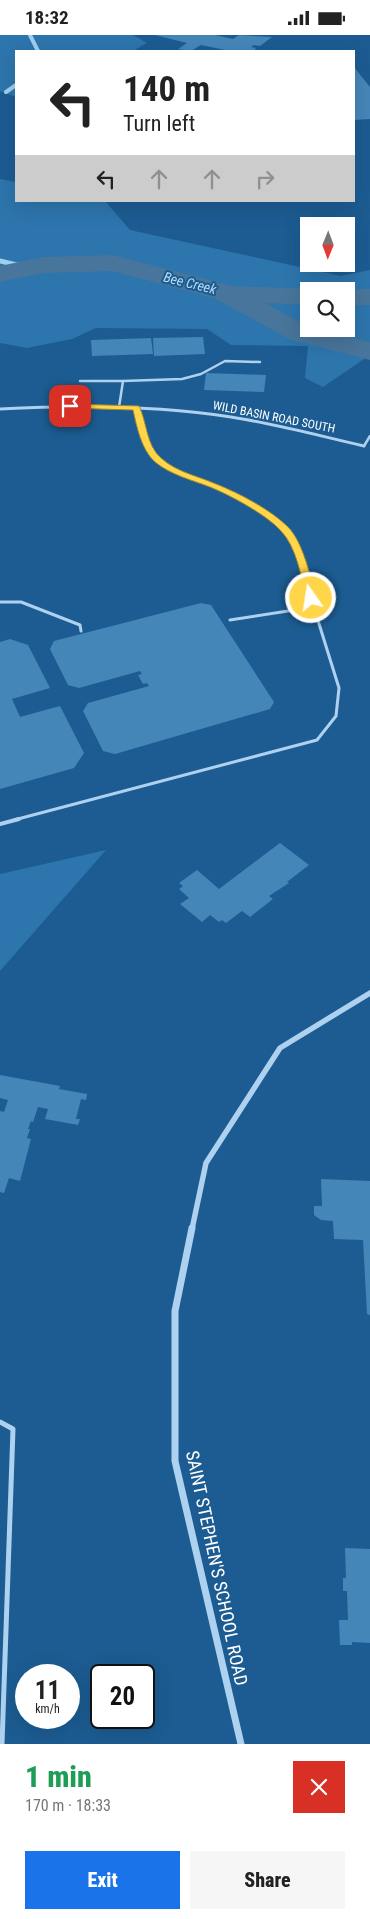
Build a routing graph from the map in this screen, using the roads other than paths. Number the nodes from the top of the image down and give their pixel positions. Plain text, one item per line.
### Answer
1 (260, 362) dead end
2 (80, 381) dead end
3 (123, 381) junction
4 (119, 407) junction
5 (136, 407) junction
6 (0, 409) edge
7 (370, 436) edge
8 (364, 446) joint
9 (0, 602) edge
10 (314, 607) junction
11 (230, 620) dead end
12 (81, 631) dead end
13 (0, 824) edge
14 (370, 993) edge
15 (0, 1422) edge
16 (0, 1591) edge
17 (8, 1591) junction
18 (2, 1744) edge
19 (241, 1744) edge

1 - 3 lane
2 - 3 lane
3 - 4 lane
4 - 5 street, WILD BASIN ROAD SOUTH
4 - 6 street, WILD BASIN ROAD SOUTH
5 - 8 street, WILD BASIN ROAD SOUTH
5 - 10 lane
7 - 8 lane
9 - 12 lane
10 - 11 lane
10 - 13 lane
14 - 19 street, SAINT STEPHEN'S SCHOOL ROAD
15 - 17 lane
16 - 17 lane
17 - 18 lane

